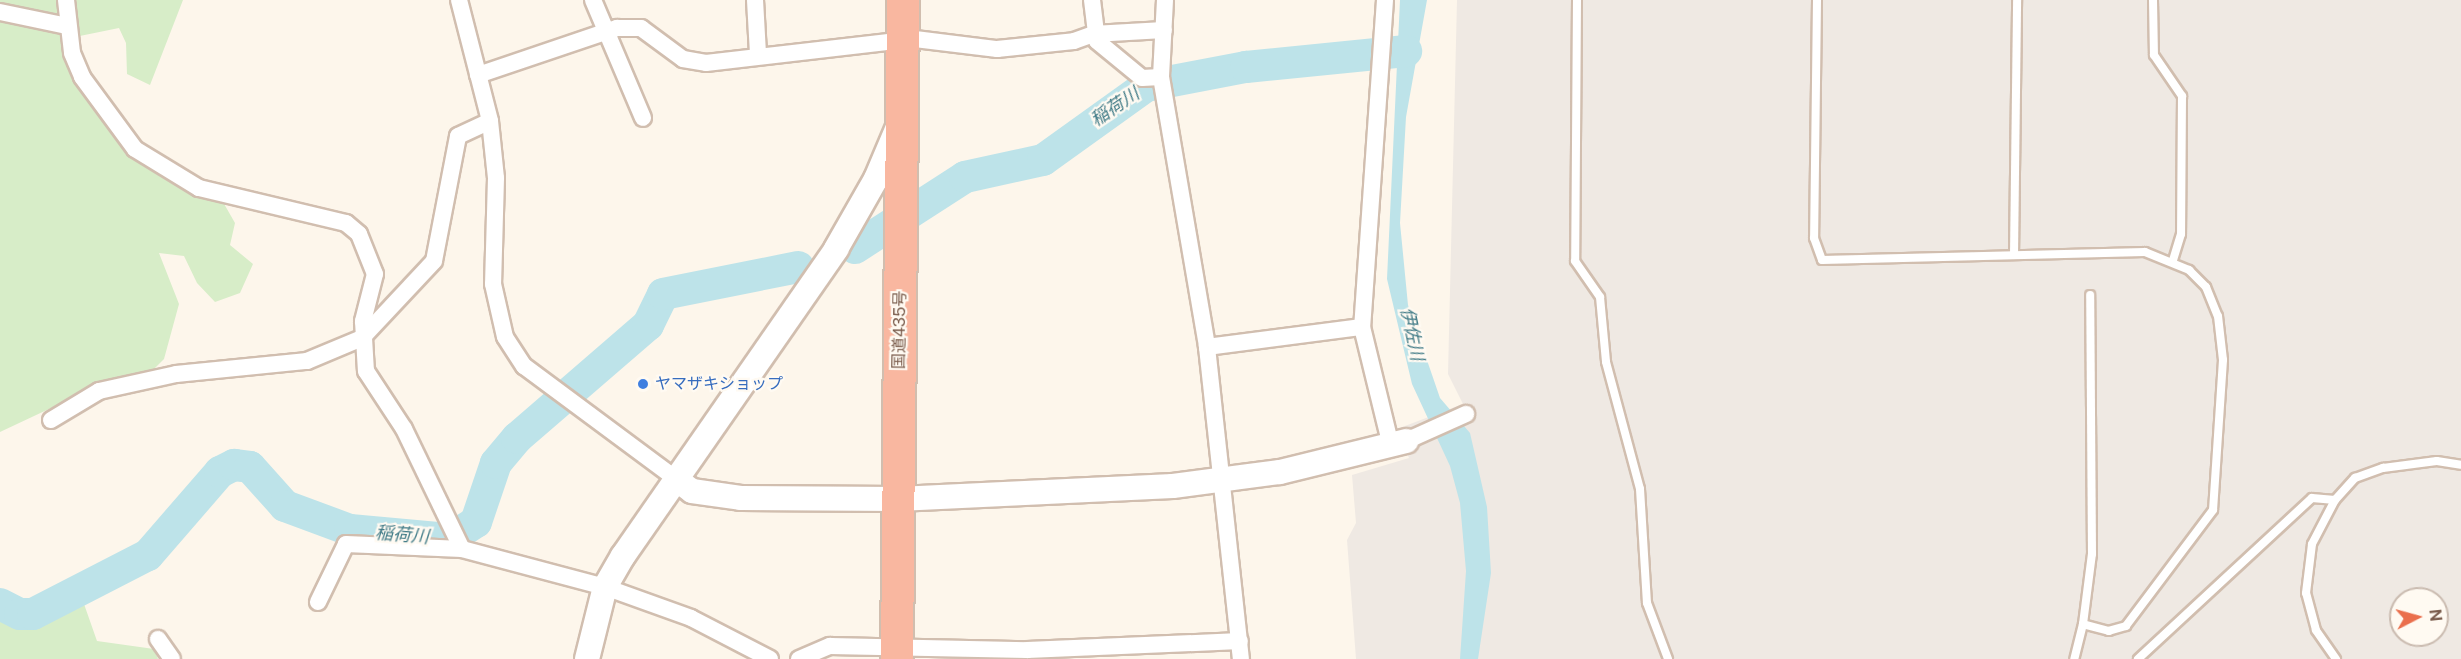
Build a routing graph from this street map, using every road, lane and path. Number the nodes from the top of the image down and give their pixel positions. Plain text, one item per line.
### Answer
1 (66, 0) edge
2 (459, 0) edge
3 (593, 0) edge
4 (755, 0) edge
5 (903, 0) edge
6 (1092, 0) edge
7 (1165, 0) edge
8 (1385, 0) edge
9 (1577, 0) edge
10 (1817, 0) edge
11 (2017, 0) edge
12 (2153, 0) edge
13 (0, 12) edge
14 (67, 26) junction
15 (607, 30) junction
16 (1164, 30) junction
17 (1093, 34) junction
18 (903, 43) junction
19 (758, 53) junction
20 (478, 75) junction
21 (1161, 77) junction
22 (902, 116) junction
23 (643, 118) dead end
24 (490, 121) junction
25 (2014, 255) junction
26 (2173, 260) junction
27 (2090, 296) dead end
28 (1362, 327) junction
29 (362, 338) junction
30 (1207, 347) junction
31 (1466, 414) dead end
32 (51, 420) dead end
33 (1399, 443) junction
34 (2461, 465) edge
35 (676, 479) junction
36 (1223, 482) junction
37 (898, 499) junction
38 (2335, 500) junction
39 (462, 549) junction
40 (605, 587) junction
41 (318, 602) dead end
42 (2083, 624) junction
43 (158, 639) dead end
44 (1240, 641) junction
45 (897, 652) edge
46 (172, 659) edge
47 (587, 659) edge
48 (770, 659) edge
49 (799, 659) edge
50 (1241, 659) edge
51 (1668, 659) edge
52 (2074, 659) edge
53 (2138, 659) edge
54 (2336, 659) edge

1 - 14 street
2 - 20 street
3 - 15 street
4 - 19 street
5 - 18 highway, 国道435号
6 - 17 street
7 - 16 street
8 - 28 street
9 - 51 lane
10 - 25 lane
11 - 25 lane
12 - 26 lane
13 - 14 street
14 - 29 street
15 - 19 street
15 - 20 street
15 - 23 street
16 - 17 street
16 - 21 street
17 - 18 street
17 - 21 street
18 - 19 street
18 - 22 highway, 国道435号
20 - 24 street
21 - 30 street
22 - 35 street
22 - 37 highway, 国道435号
24 - 29 street
24 - 35 street
25 - 26 lane
26 - 42 lane
27 - 42 lane
28 - 30 street
28 - 33 street
29 - 32 street
29 - 39 street
30 - 36 street
31 - 33 street
33 - 36 street
34 - 38 lane
35 - 37 street
35 - 40 street
36 - 37 street
36 - 44 street
37 - 45 highway, 国道435号
38 - 53 lane
38 - 54 lane
39 - 40 street
39 - 41 street
40 - 47 street
40 - 48 street
42 - 52 lane
43 - 46 street
44 - 45 street
44 - 50 street
45 - 49 street

